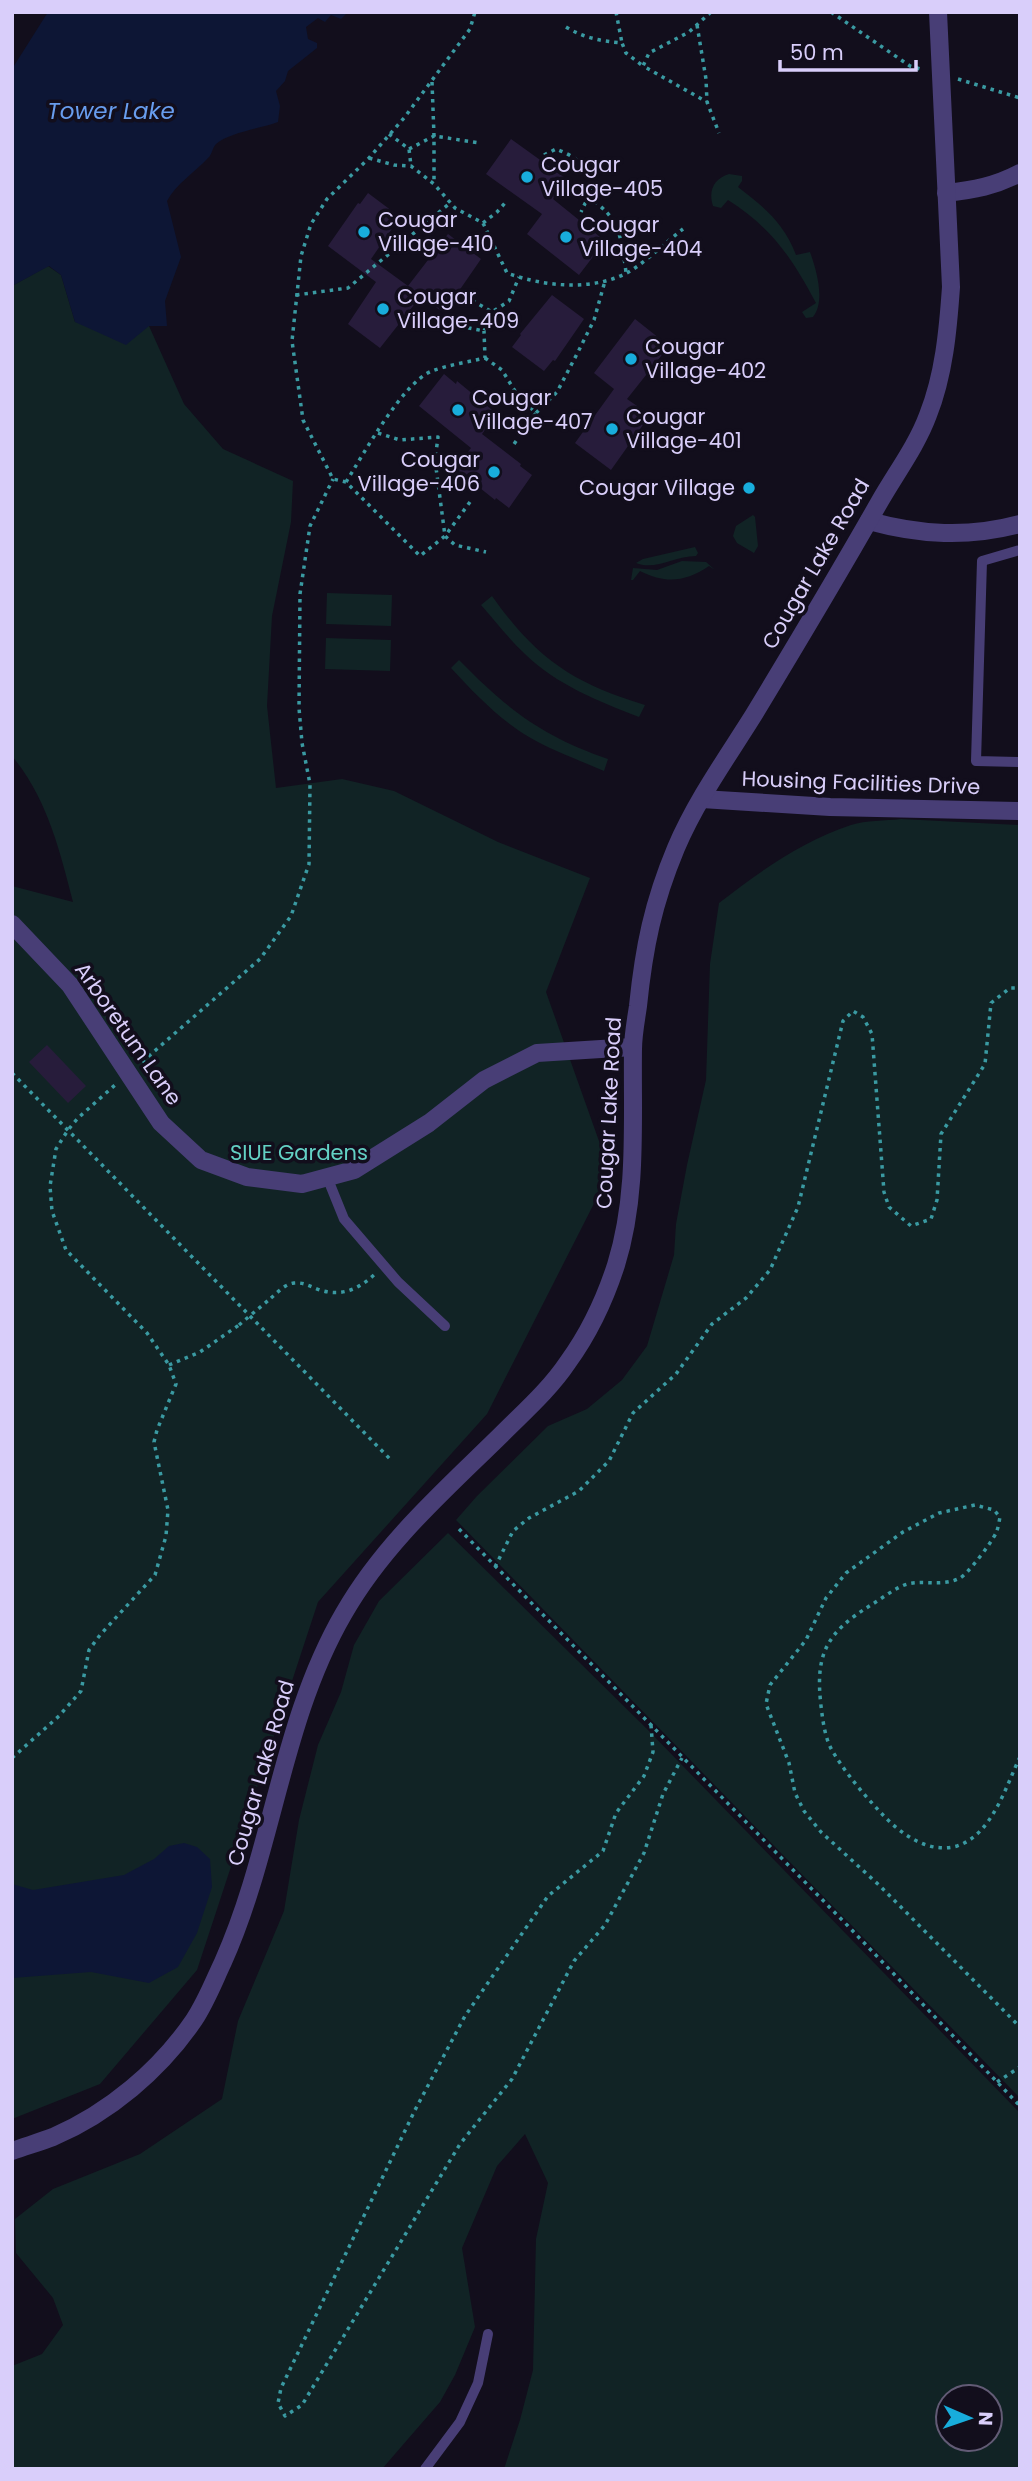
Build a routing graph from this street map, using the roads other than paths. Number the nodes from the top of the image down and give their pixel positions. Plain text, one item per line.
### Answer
1 (937, 12) edge
2 (1020, 173) edge
3 (946, 193) junction
4 (869, 521) junction
5 (1020, 524) edge
6 (1020, 550) edge
7 (1020, 762) edge
8 (702, 799) junction
9 (1020, 810) edge
10 (12, 924) edge
11 (633, 1046) junction
12 (327, 1177) junction
13 (445, 1325) dead end
14 (12, 2151) edge
15 (488, 2334) dead end
16 (425, 2469) edge

1 - 3 street, Cougar Lake Road
2 - 3 street
3 - 4 street, Cougar Lake Road
4 - 5 street
4 - 8 street, Cougar Lake Road
6 - 7 lane
8 - 9 street, Housing Facilities Drive
8 - 11 street, Cougar Lake Road
10 - 12 street, Arboretum Lane
11 - 12 street, Arboretum Lane
11 - 14 street, Cougar Lake Road
12 - 13 lane
15 - 16 lane

